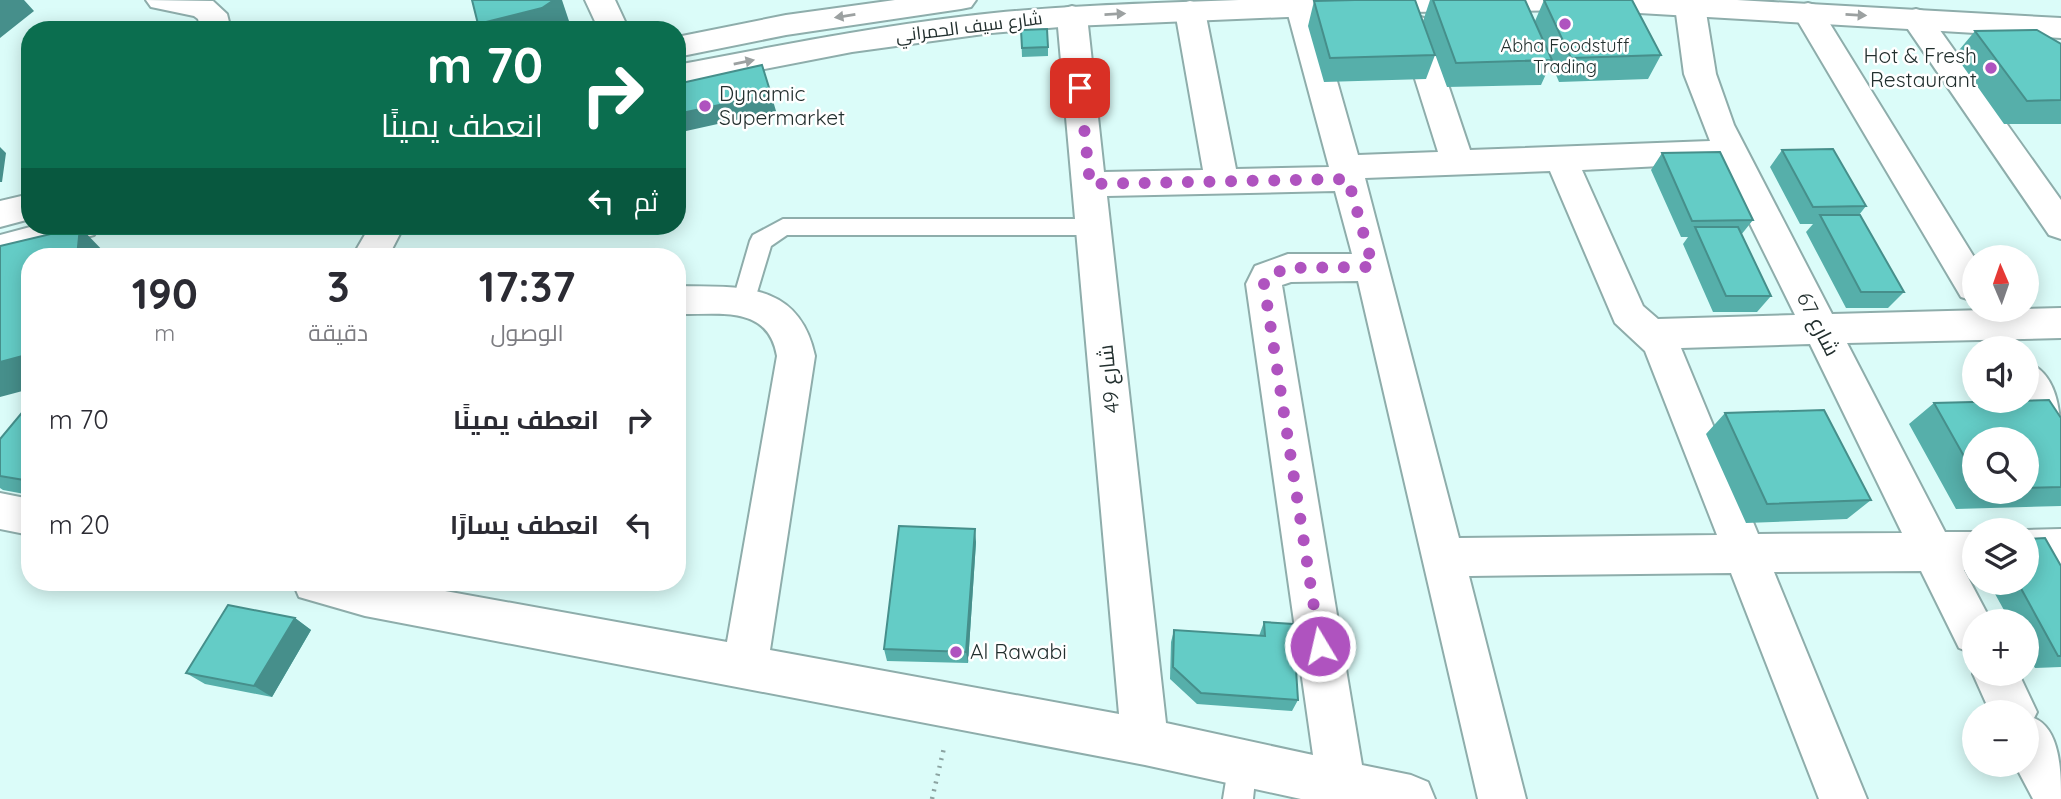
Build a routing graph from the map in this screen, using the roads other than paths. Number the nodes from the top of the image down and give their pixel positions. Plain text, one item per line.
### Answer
1 (600, 0) edge
2 (961, 0) edge
3 (168, 1) edge
4 (1405, 3) junction
5 (1690, 6) junction
6 (1301, 7) junction
7 (1190, 11) junction
8 (1519, 12) edge
9 (1808, 12) junction
10 (1072, 16) junction
11 (1916, 19) junction
12 (214, 21) edge
13 (610, 21) edge
14 (2055, 35) edge
15 (686, 45) edge
16 (686, 74) edge
17 (1731, 152) junction
18 (1561, 159) junction
19 (1458, 163) junction
20 (1347, 173) junction
21 (1222, 182) junction
22 (1090, 184) junction
23 (21, 208) edge
24 (0, 214) edge
25 (2061, 226) edge
26 (1093, 227) junction
27 (48, 235) edge
28 (0, 248) edge
29 (1373, 267) junction
30 (1962, 267) edge
31 (686, 300) edge
32 (744, 303) junction
33 (2061, 323) edge
34 (1998, 328) edge
35 (1820, 329) junction
36 (1652, 334) junction
37 (2039, 399) edge
38 (2061, 436) edge
39 (0, 511) edge
40 (21, 515) edge
41 (2061, 548) edge
42 (2039, 549) edge
43 (1962, 551) edge
44 (1933, 552) junction
45 (1745, 554) junction
46 (1443, 557) junction
47 (345, 591) edge
48 (1962, 609) edge
49 (745, 667) junction
50 (1145, 742) junction
51 (2039, 762) edge
52 (1240, 780) edge
53 (1341, 782) junction
54 (1411, 799) edge
55 (1502, 799) edge
56 (1843, 799) edge
57 (2058, 799) edge

1 - 13 street
2 -> 15 street, شارع سيف الحمراني
3 - 12 street
4 - 6 street, شارع سيف الحمراني
4 - 8 street, شارع سيف الحمراني
4 - 19 street
5 - 8 street, شارع سيف الحمراني
5 - 9 street, شارع سيف الحمراني
5 - 17 street, شارع 67
6 - 7 street, شارع سيف الحمراني
6 - 20 street
10 -> 7 street, شارع سيف الحمراني
7 - 21 street
9 -> 11 street, شارع سيف الحمراني
9 - 30 street
16 -> 10 street, شارع سيف الحمراني
10 - 22 street, شارع 49
11 - 14 street, شارع سيف الحمراني
11 - 25 street
17 - 18 street
17 - 35 street, شارع 67
18 - 19 street
18 - 36 street
19 - 20 street
20 - 21 street
20 - 29 street
21 - 22 street
22 - 26 street, شارع 49
23 - 24 street
26 - 32 lane
26 - 50 street, شارع 49
27 - 28 street
29 - 46 street
29 - 53 street
31 - 32 street
32 - 49 street
33 - 34 street
34 - 35 street
35 - 36 street
35 - 44 street, شارع 67
36 - 45 street
37 - 38 street
39 - 40 street
41 - 42 street
43 - 44 street
44 - 45 street
44 - 48 street, شارع 67
45 - 46 street
45 - 56 street
46 - 55 street
47 - 49 street
49 - 50 street
50 - 52 street
51 - 57 street
52 - 53 street
53 - 54 street

